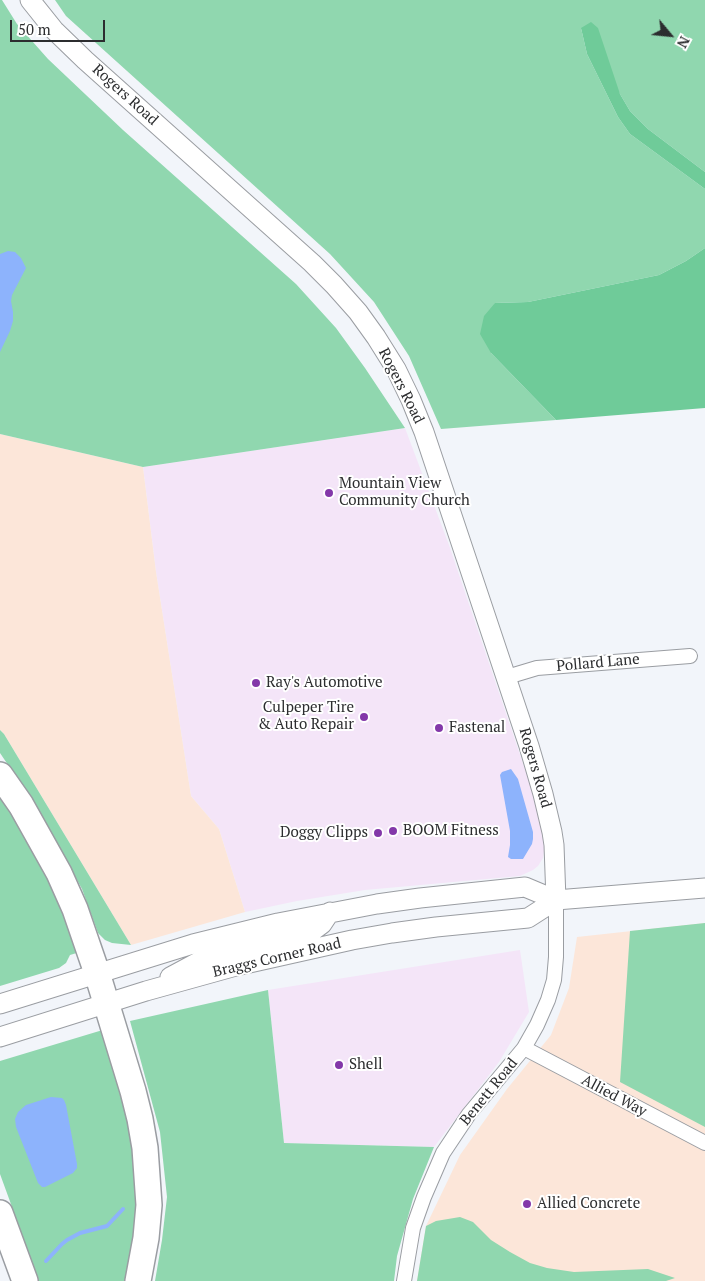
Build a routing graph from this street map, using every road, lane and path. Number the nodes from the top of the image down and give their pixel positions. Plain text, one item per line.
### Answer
1 (30, 0) edge
2 (690, 656) dead end
3 (507, 677) junction
4 (0, 775) edge
5 (705, 888) edge
6 (556, 900) junction
7 (330, 912) junction
8 (97, 973) junction
9 (146, 992) junction
10 (0, 1004) edge
11 (106, 1004) junction
12 (0, 1037) edge
13 (524, 1048) junction
14 (705, 1143) edge
15 (0, 1213) edge
16 (25, 1281) edge
17 (138, 1281) edge
18 (404, 1281) edge

1 - 3 main road, Rogers Road
2 - 3 street, Pollard Lane
3 - 6 main road, Rogers Road
4 - 8 highway
5 - 6 main road, Braggs Corner Road
6 - 7 main road, Braggs Corner Road
6 - 9 main road, Braggs Corner Road
6 - 13 street, Benett Road
7 - 8 main road, Braggs Corner Road
7 - 9 main road
8 - 10 main road, Braggs Corner Road
8 - 11 highway
9 - 11 main road, Braggs Corner Road
11 - 12 main road, Braggs Corner Road
11 - 17 highway
13 - 14 street, Allied Way
13 - 18 street, Benett Road
15 - 16 highway

